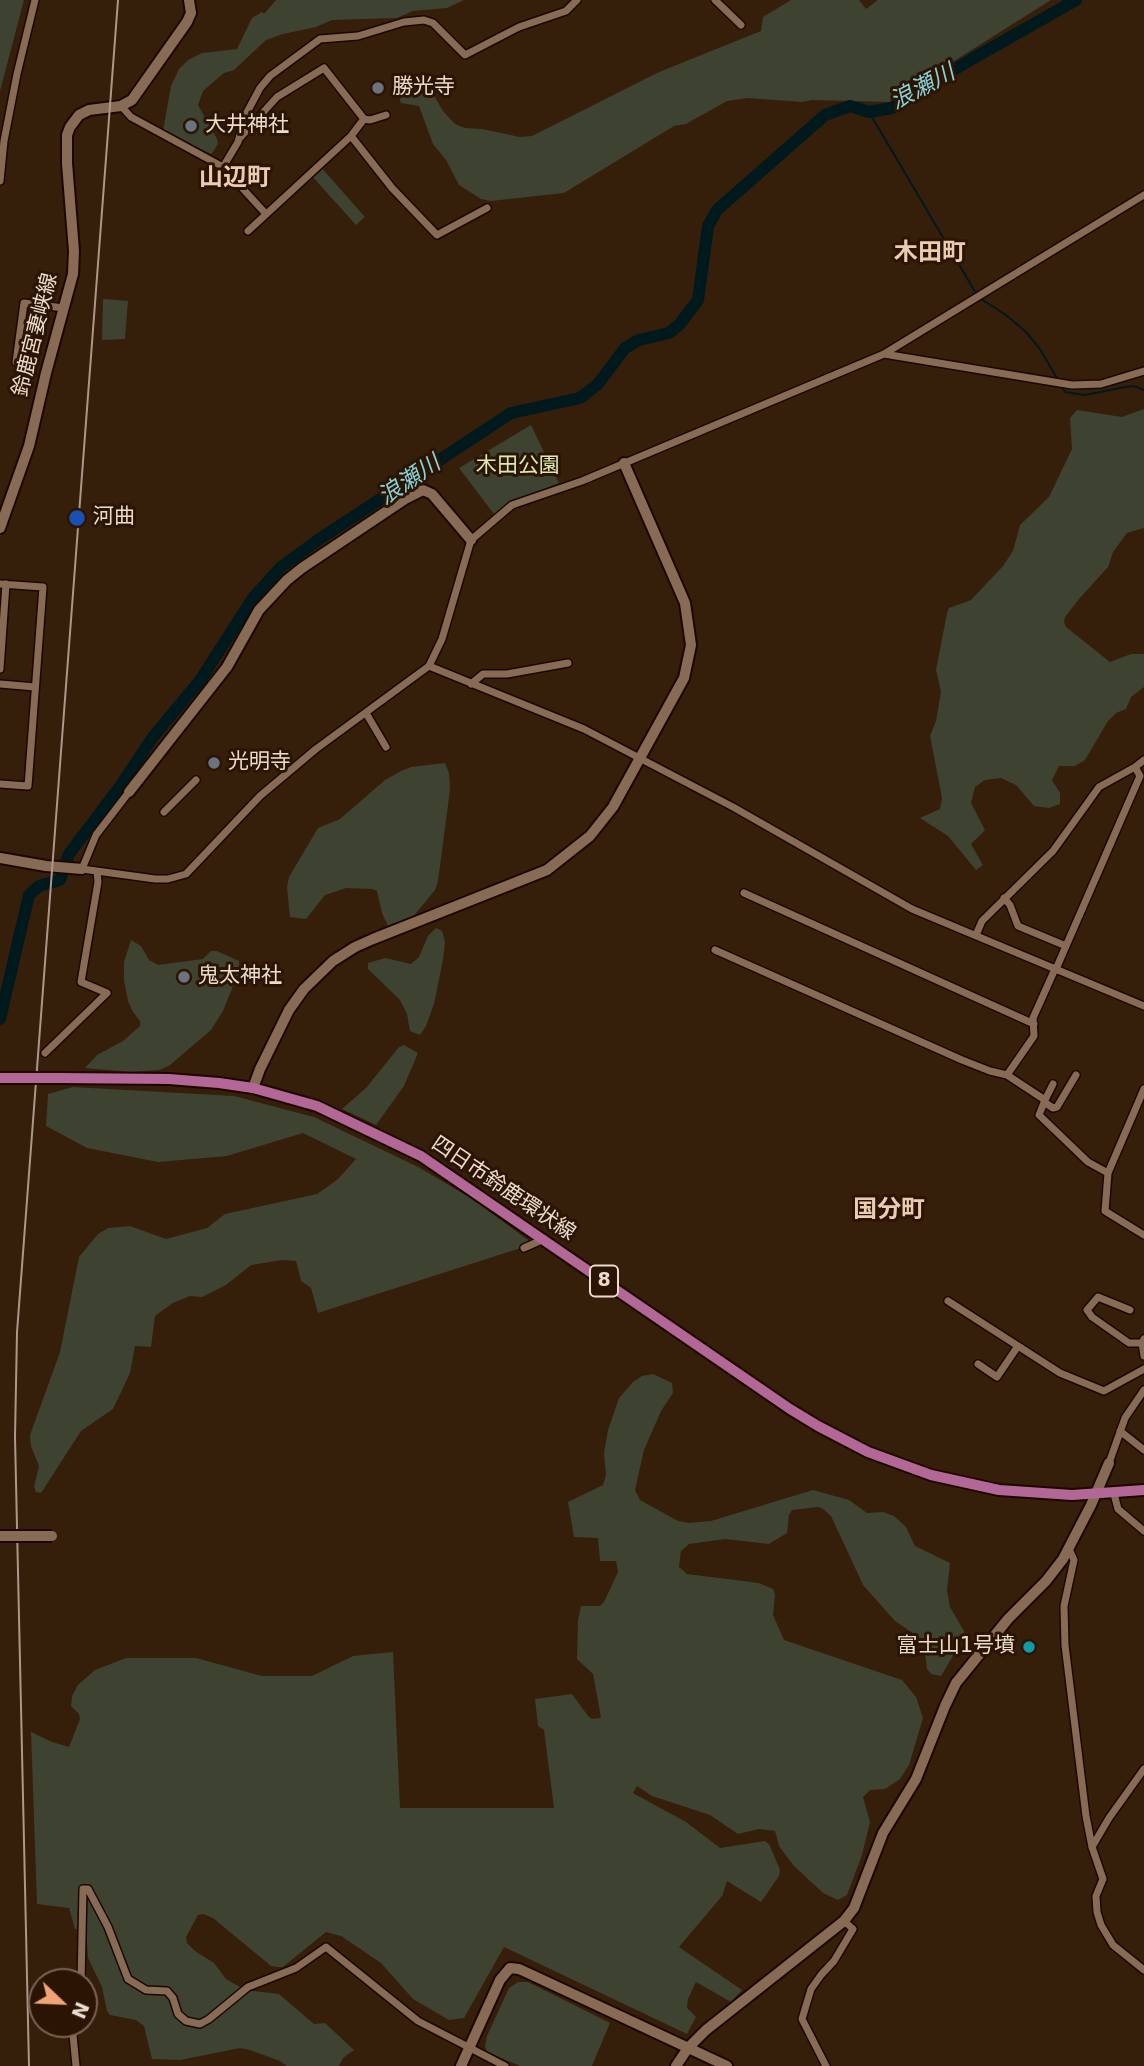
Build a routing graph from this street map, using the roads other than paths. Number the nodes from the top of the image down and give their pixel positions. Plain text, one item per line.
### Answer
1 (35, 0) edge
2 (190, 0) edge
3 (577, 0) edge
4 (715, 0) edge
5 (741, 25) dead end
6 (121, 106) junction
7 (386, 115) dead end
8 (364, 119) junction
9 (351, 136) junction
10 (238, 142) junction
11 (223, 167) junction
12 (0, 181) edge
13 (1144, 195) edge
14 (488, 208) dead end
15 (266, 214) junction
16 (248, 230) dead end
17 (64, 308) junction
18 (884, 354) junction
19 (16, 362) dead end
20 (1144, 371) edge
21 (624, 463) junction
22 (0, 528) edge
23 (471, 540) junction
24 (3, 584) edge
25 (568, 663) dead end
26 (429, 666) junction
27 (0, 669) edge
28 (0, 684) edge
29 (471, 684) junction
30 (35, 687) junction
31 (366, 713) junction
32 (386, 747) dead end
33 (640, 759) junction
34 (1144, 760) edge
35 (1135, 767) junction
36 (197, 780) dead end
37 (0, 784) edge
38 (129, 792) joint
39 (164, 812) dead end
40 (0, 858) edge
41 (82, 869) junction
42 (97, 871) junction
43 (744, 893) dead end
44 (1004, 898) junction
45 (976, 935) junction
46 (1066, 946) junction
47 (715, 950) dead end
48 (1056, 969) junction
49 (1144, 1006) edge
50 (1034, 1024) junction
51 (45, 1053) dead end
52 (1007, 1075) junction
53 (1076, 1075) dead end
54 (0, 1078) edge
55 (1054, 1084) dead end
56 (253, 1088) junction
57 (1144, 1089) edge
58 (1044, 1101) junction
59 (1108, 1174) junction
60 (1144, 1235) edge
61 (544, 1239) junction
62 (524, 1248) dead end
63 (948, 1301) dead end
64 (1130, 1310) dead end
65 (1143, 1341) edge
66 (1018, 1346) junction
67 (1144, 1356) edge
68 (978, 1364) dead end
69 (1144, 1369) edge
70 (1144, 1390) edge
71 (1119, 1432) junction
72 (1144, 1450) edge
73 (1109, 1463) joint
74 (1144, 1490) edge
75 (1096, 1494) junction
76 (1114, 1494) junction
77 (1144, 1531) edge
78 (0, 1535) edge
79 (52, 1536) dead end
80 (1069, 1549) junction
81 (1144, 1769) edge
82 (1091, 1847) junction
83 (844, 1921) junction
84 (81, 1968) edge
85 (1144, 1970) edge
86 (73, 2038) edge
87 (469, 2048) junction
88 (688, 2048) junction
89 (76, 2066) edge
90 (461, 2066) edge
91 (505, 2066) edge
92 (676, 2066) edge
93 (727, 2066) edge
94 (826, 2066) edge

1 - 12 street
2 - 6 street
3 - 10 street
4 - 5 street
6 - 11 street
6 - 17 street, 鈴鹿宮妻峡線
7 - 8 street
8 - 9 street
8 - 10 street
9 - 14 street
9 - 15 street
10 - 11 street
11 - 15 street
13 - 18 street
15 - 16 street
17 - 19 street
17 - 22 street, 鈴鹿宮妻峡線
18 - 20 street
18 - 21 street
21 - 23 street
21 - 33 street
23 - 26 street
23 - 38 street
24 - 27 street
24 - 30 street
25 - 29 street
26 - 29 street
26 - 31 street
28 - 30 street
29 - 33 street
30 - 37 street
31 - 32 street
31 - 42 street
33 - 45 street
33 - 56 street
34 - 35 street
35 - 44 street
35 - 46 street
36 - 39 street
38 - 41 street
40 - 41 street
41 - 42 street
42 - 51 street
43 - 50 street
44 - 45 street
44 - 46 street
45 - 48 street
46 - 48 street
47 - 52 street
48 - 49 street
48 - 50 street
50 - 52 street
52 - 58 street
53 - 58 street
54 - 56 main road, 四日市鈴鹿環状線 / 8, bridge
55 - 58 street
56 - 61 main road, 四日市鈴鹿環状線 / 8
57 - 59 street
58 - 59 street
59 - 60 street
61 - 62 street
61 - 75 main road, 四日市鈴鹿環状線 / 8
63 - 66 street
64 - 65 street
65 - 67 street
66 - 68 street
66 - 69 street
70 - 71 street
71 - 72 street
71 - 73 street
73 - 75 street
74 - 76 main road, 四日市鈴鹿環状線 / 8
75 - 76 main road, 四日市鈴鹿環状線 / 8
75 - 80 street
76 - 77 street
78 - 79 street, bridge
80 - 82 street
80 - 83 street
81 - 82 street
82 - 85 street
83 - 88 street
83 - 94 street
84 - 87 street
86 - 89 street
87 - 88 street
87 - 90 street
87 - 91 street
88 - 92 street
88 - 93 street

